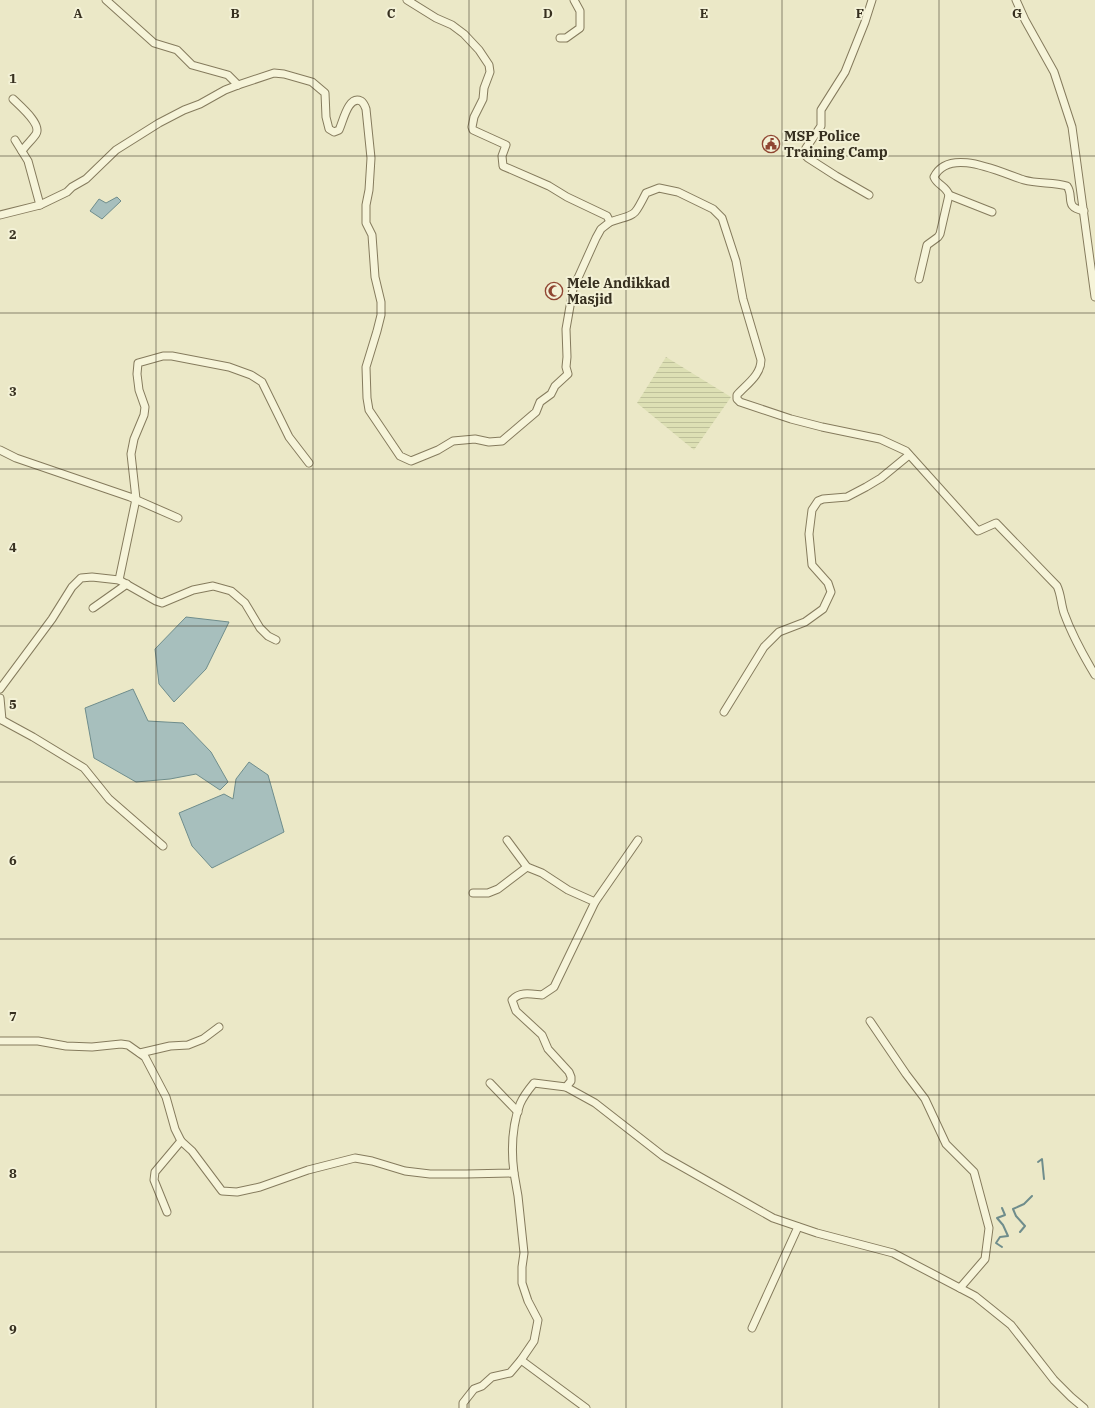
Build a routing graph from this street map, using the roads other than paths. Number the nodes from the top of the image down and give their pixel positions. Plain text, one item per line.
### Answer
1 (106, 0) edge
2 (407, 0) edge
3 (574, 0) edge
4 (872, 0) edge
5 (1016, 0) edge
6 (560, 38) dead end
7 (238, 85) junction
8 (13, 99) dead end
9 (15, 140) dead end
10 (22, 151) junction
11 (869, 195) dead end
12 (949, 195) junction
13 (40, 205) junction
14 (1084, 210) junction
15 (992, 212) dead end
16 (0, 215) edge
17 (610, 222) junction
18 (919, 279) dead end
19 (1095, 297) edge
20 (0, 450) edge
21 (909, 455) junction
22 (310, 463) dead end
23 (136, 499) junction
24 (178, 518) dead end
25 (120, 580) junction
26 (126, 584) junction
27 (93, 608) dead end
28 (276, 640) dead end
29 (1095, 675) edge
30 (0, 689) edge
31 (0, 698) edge
32 (724, 712) dead end
33 (1, 719) edge
34 (507, 840) dead end
35 (638, 840) dead end
36 (163, 846) dead end
37 (527, 867) junction
38 (473, 894) dead end
39 (595, 902) junction
40 (870, 1021) dead end
41 (219, 1027) dead end
42 (0, 1041) edge
43 (140, 1053) junction
44 (490, 1084) dead end
45 (566, 1086) junction
46 (518, 1112) junction
47 (181, 1141) junction
48 (514, 1173) junction
49 (167, 1212) dead end
50 (798, 1226) junction
51 (960, 1288) junction
52 (752, 1328) dead end
53 (521, 1360) junction
54 (463, 1408) edge
55 (586, 1408) edge
56 (1084, 1408) edge

1 - 7 street
2 - 17 street
3 - 6 street
4 - 11 street
5 - 14 street
7 - 13 street
7 - 17 street
8 - 10 street
9 - 10 street
10 - 13 street
12 - 14 street
12 - 15 street
12 - 18 street
13 - 16 street
14 - 19 street
17 - 21 street
20 - 23 street
21 - 29 street
21 - 32 street
22 - 23 street
23 - 24 street
23 - 25 street
25 - 26 street
25 - 30 street
26 - 27 street
26 - 28 street
31 - 33 street
33 - 36 street
34 - 37 street
35 - 39 street
37 - 38 street
37 - 39 street
39 - 45 street
40 - 51 street
41 - 43 street
42 - 43 street
43 - 47 street
44 - 46 street
45 - 46 street
45 - 50 street
46 - 48 street
47 - 48 street
47 - 49 street
48 - 53 street
50 - 51 street
50 - 52 street
51 - 56 street
53 - 54 street
53 - 55 street

